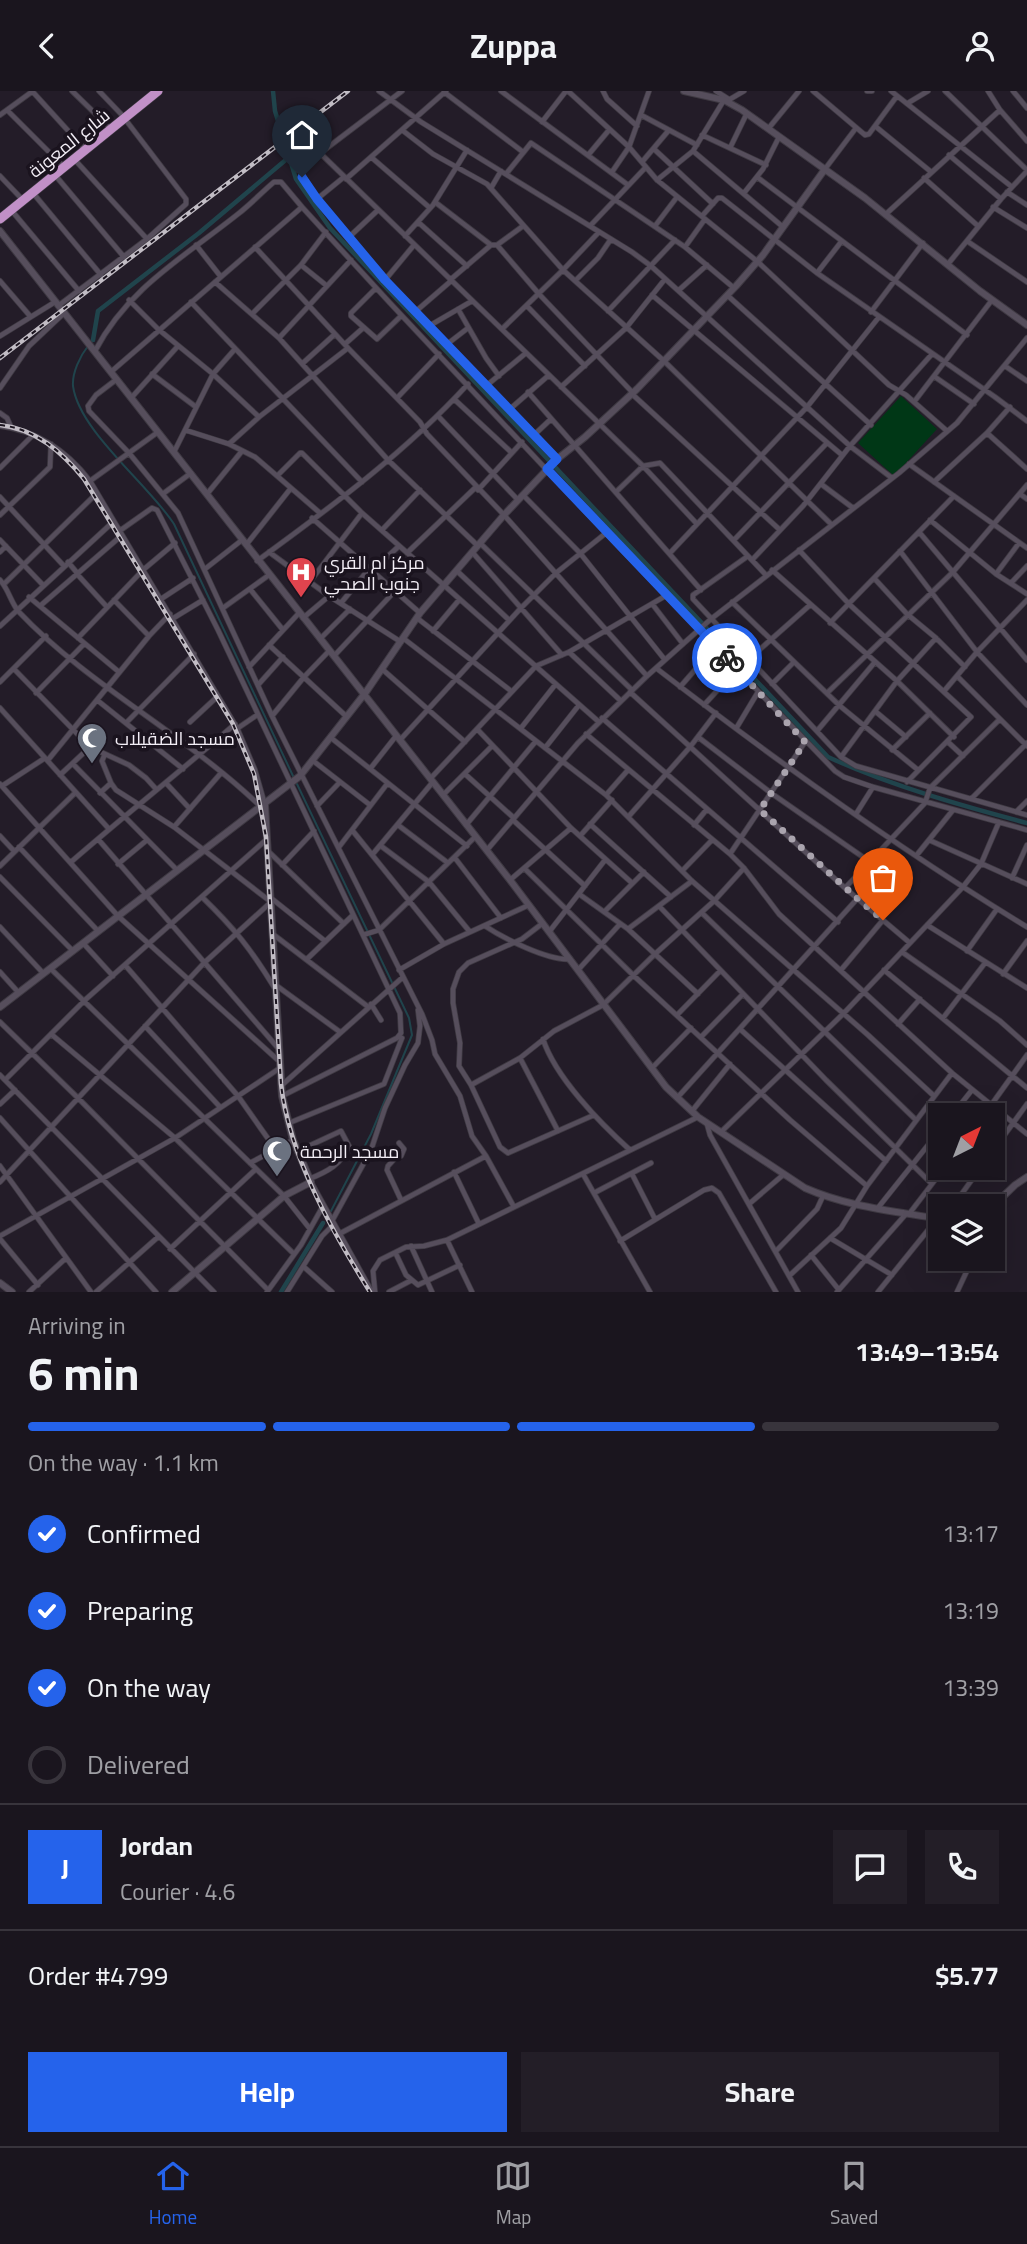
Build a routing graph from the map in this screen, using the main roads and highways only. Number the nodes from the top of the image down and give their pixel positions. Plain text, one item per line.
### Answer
1 (150, 91) edge
2 (158, 91) edge
3 (123, 117) junction
4 (0, 213) edge
5 (0, 219) edge

1 - 3 highway, شارع المعونة
2 - 3 highway, شارع المعونة
3 - 4 highway, شارع المعونة
3 - 5 highway, شارع المعونة

